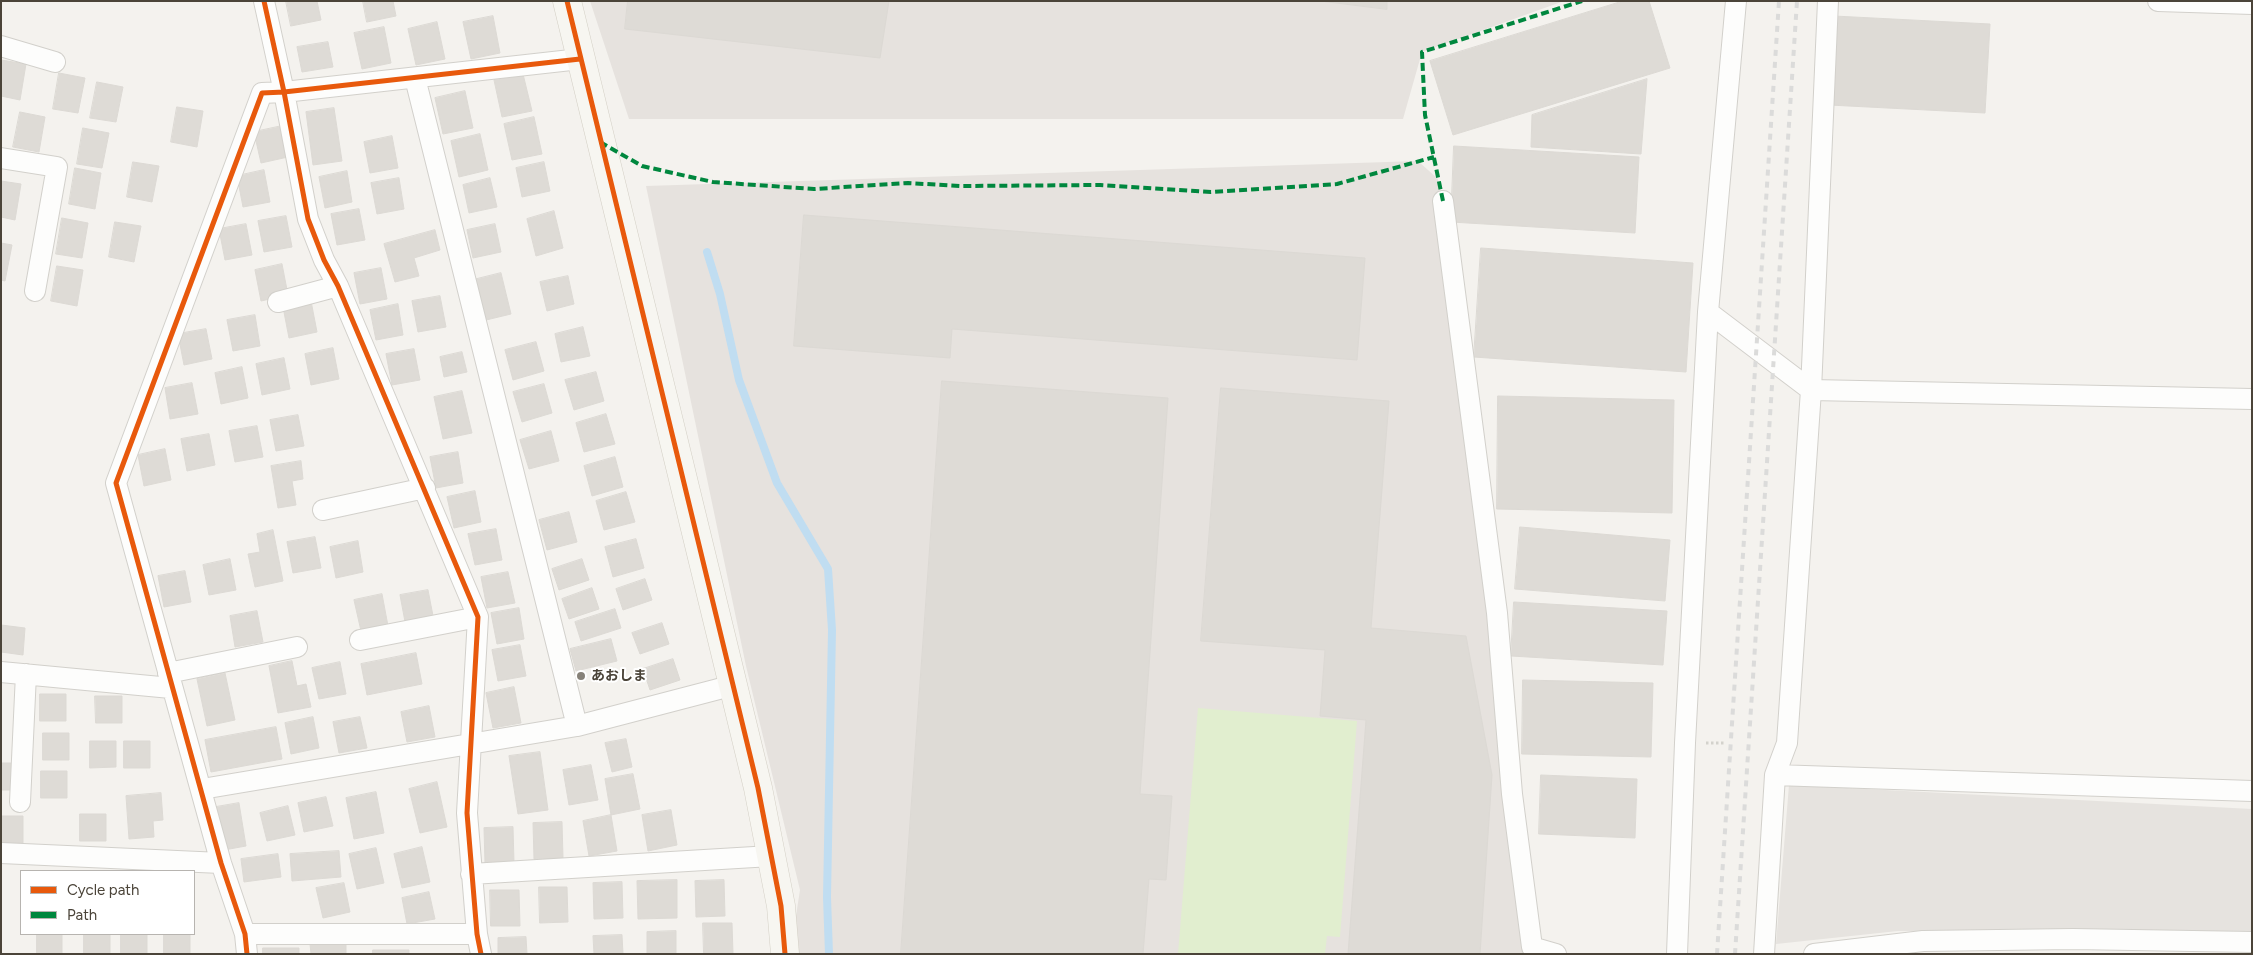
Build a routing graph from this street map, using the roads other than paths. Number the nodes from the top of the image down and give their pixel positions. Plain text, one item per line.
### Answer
1 (264, 1) edge
2 (567, 1) edge
3 (1736, 1) edge
4 (1828, 1) edge
5 (2158, 1) edge
6 (2252, 4) edge
7 (1, 46) edge
8 (580, 59) junction
9 (55, 62) dead end
10 (415, 78) junction
11 (284, 92) junction
12 (1, 158) edge
13 (1443, 201) dead end
14 (338, 286) junction
15 (35, 291) dead end
16 (278, 302) dead end
17 (1708, 312) junction
18 (1811, 390) junction
19 (2252, 398) edge
20 (425, 488) junction
21 (323, 510) dead end
22 (478, 617) junction
23 (360, 640) dead end
24 (297, 647) dead end
25 (1, 672) edge
26 (26, 674) junction
27 (170, 680) junction
28 (734, 685) junction
29 (577, 726) junction
30 (471, 744) junction
31 (1775, 775) junction
32 (202, 789) junction
33 (2252, 791) edge
34 (20, 802) dead end
35 (1, 853) edge
36 (771, 856) junction
37 (221, 863) junction
38 (471, 874) junction
39 (245, 934) junction
40 (477, 934) junction
41 (2252, 942) edge
42 (1924, 947) edge
43 (247, 954) edge
44 (481, 954) edge
45 (785, 954) edge
46 (1556, 954) edge
47 (1678, 954) edge
48 (1764, 954) edge
49 (1814, 954) edge

1 - 11 street
2 - 8 street
3 - 17 street
4 - 18 street
5 - 6 street
7 - 9 street
8 - 10 street
8 - 28 street
10 - 11 street
10 - 29 street
11 - 14 street
11 - 27 street
12 - 15 street
13 - 46 street
14 - 16 street
14 - 20 street
17 - 18 street
17 - 47 street
18 - 19 street
18 - 31 street
20 - 21 street
20 - 22 street
22 - 23 street
22 - 30 street
24 - 27 street
25 - 26 street
26 - 27 street
26 - 34 street
27 - 32 street
28 - 29 street
28 - 36 street
29 - 30 street
30 - 32 street
30 - 38 street
31 - 33 street
31 - 48 street
32 - 37 street
35 - 37 street
36 - 38 street
36 - 45 street
37 - 39 street
38 - 40 street
39 - 40 street
39 - 43 street
40 - 44 street
41 - 42 street
42 - 49 street

